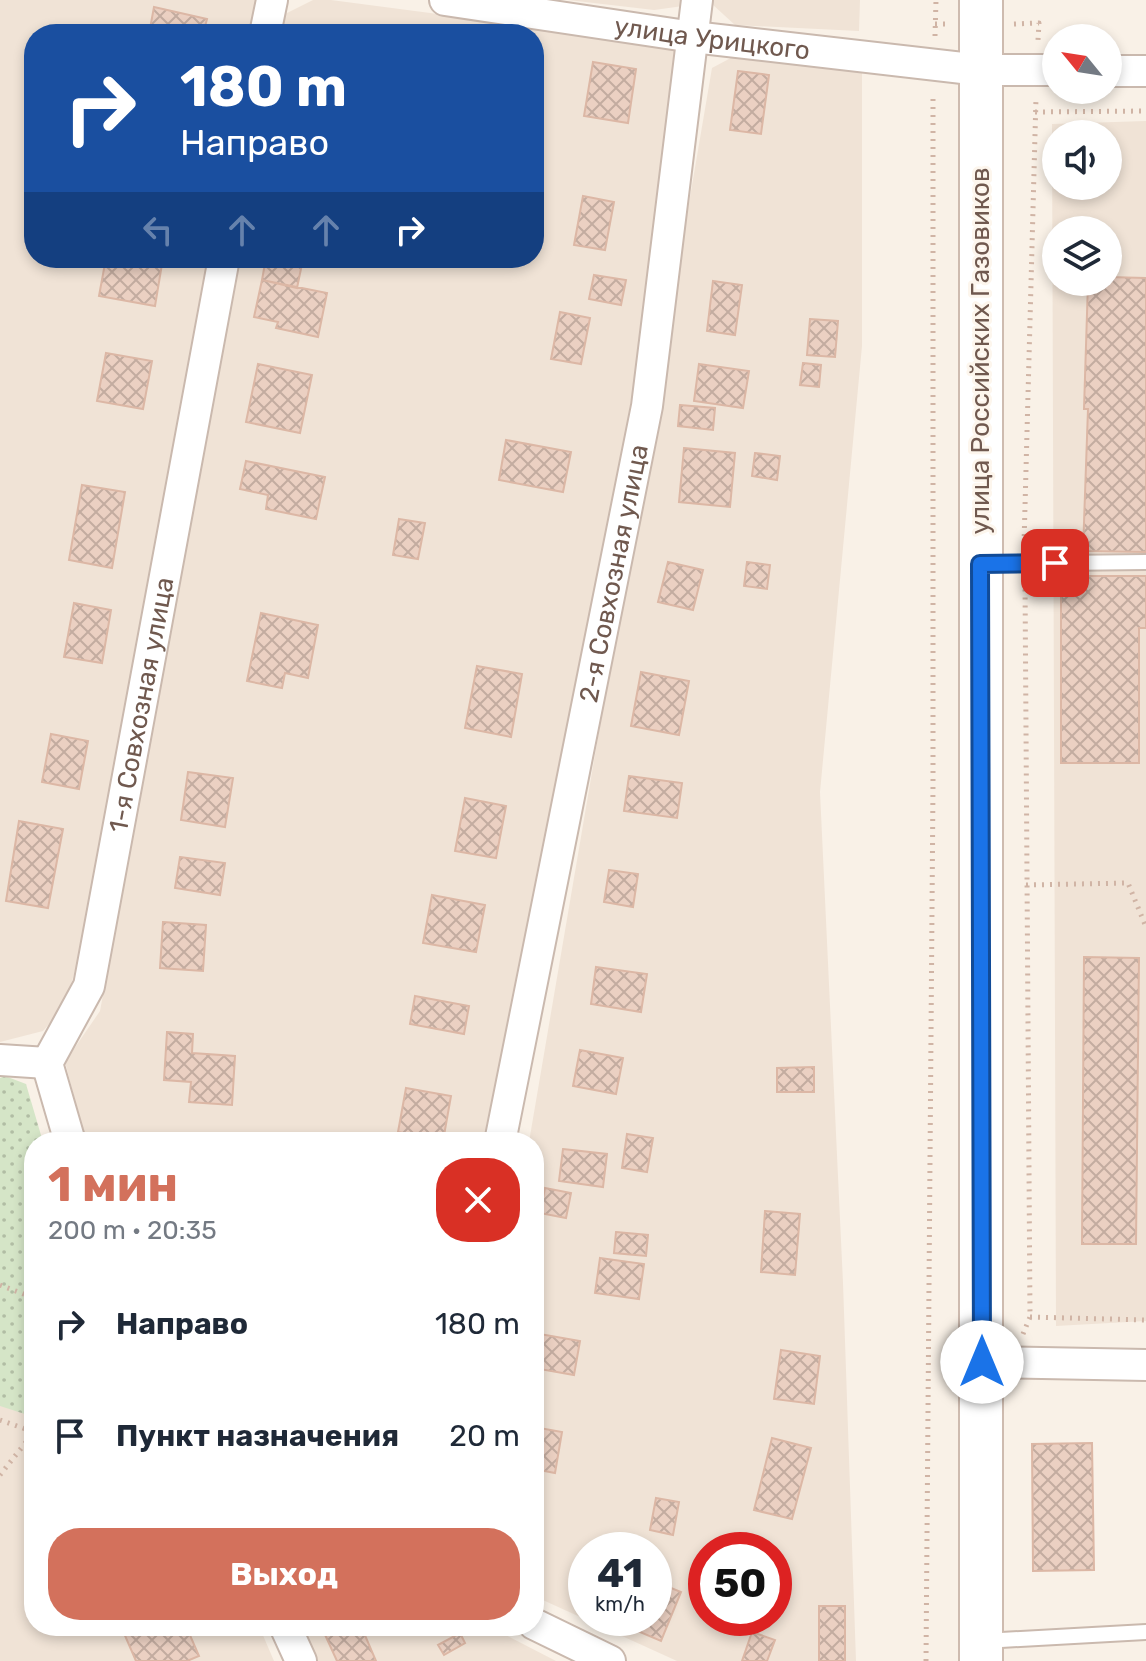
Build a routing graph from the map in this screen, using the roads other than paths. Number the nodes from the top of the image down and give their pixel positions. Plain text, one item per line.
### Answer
1 (272, 0) edge
2 (445, 0) edge
3 (697, 0) edge
4 (981, 0) edge
5 (267, 24) edge
6 (693, 37) junction
7 (980, 70) junction
8 (1042, 70) edge
9 (1122, 71) edge
10 (1146, 71) edge
11 (222, 268) edge
12 (1146, 562) edge
13 (980, 564) junction
14 (0, 1060) edge
15 (47, 1063) junction
16 (67, 1132) edge
17 (502, 1132) edge
18 (997, 1362) junction
19 (1146, 1365) edge
20 (544, 1629) edge
21 (1146, 1632) edge
22 (290, 1636) edge
23 (980, 1651) edge
24 (301, 1661) edge
25 (610, 1661) edge

1 - 5 street
2 - 6 street, улица Урицкого
3 - 6 street, 2-я Совхозная улица
4 - 7 main road, улица Российских Газовиков
6 - 7 street, улица Урицкого
6 - 17 street, 2-я Совхозная улица
7 - 8 street, улица Урицкого
7 - 13 main road, улица Российских Газовиков
9 - 10 street
11 - 15 street, 1-я Совхозная улица
12 - 13 lane
13 - 18 main road, улица Российских Газовиков
14 - 15 street
15 - 16 street
18 - 19 street
18 - 23 main road, улица Российских Газовиков
20 - 25 street
21 - 23 lane
22 - 24 street

